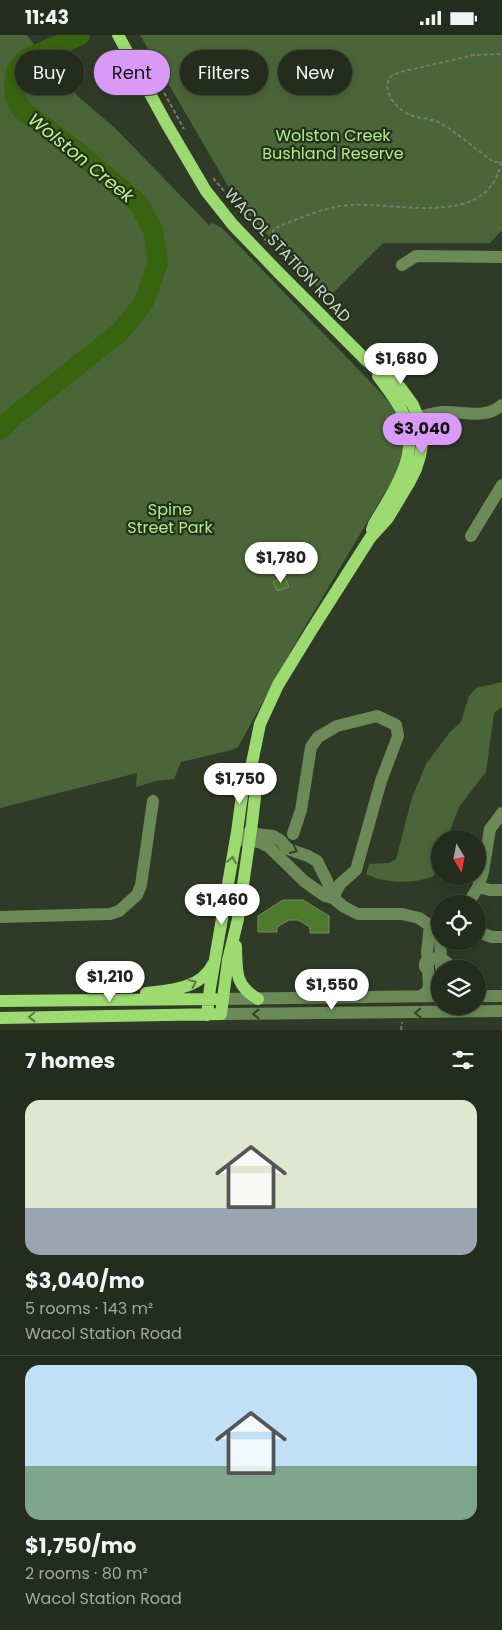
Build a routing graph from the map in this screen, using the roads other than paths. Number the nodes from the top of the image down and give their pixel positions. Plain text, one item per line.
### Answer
1 (119, 37) edge
2 (502, 257) edge
3 (402, 265) dead end
4 (500, 413) edge
5 (412, 420) junction
6 (500, 493) edge
7 (471, 536) dead end
8 (251, 768) junction
9 (153, 801) dead end
10 (502, 813) edge
11 (293, 834) dead end
12 (236, 836) junction
13 (250, 837) junction
14 (322, 869) junction
15 (309, 884) junction
16 (478, 887) junction
17 (502, 890) edge
18 (473, 895) edge
19 (333, 898) junction
20 (0, 917) edge
21 (431, 925) edge
22 (235, 933) junction
23 (486, 934) edge
24 (502, 937) edge
25 (431, 950) edge
26 (215, 960) junction
27 (434, 960) edge
28 (428, 961) junction
29 (421, 996) junction
30 (431, 996) edge
31 (486, 996) edge
32 (502, 996) edge
33 (209, 999) junction
34 (223, 999) junction
35 (258, 999) junction
36 (0, 1001) edge
37 (76, 1001) junction
38 (502, 1011) edge
39 (221, 1014) junction
40 (207, 1015) junction
41 (0, 1018) edge

1 - 5 main road, WACOL STATION ROAD
2 - 3 street
4 - 5 street
5 - 8 main road, WACOL STATION ROAD
6 - 7 street
8 - 12 main road, WACOL STATION ROAD
8 - 13 main road, WACOL STATION ROAD
9 - 20 street
10 - 16 street
11 - 19 street
12 - 13 street
26 -> 12 main road, WACOL STATION ROAD
13 -> 14 street
13 - 15 street
13 - 22 main road, WACOL STATION ROAD
14 - 15 street
14 - 19 street
15 - 19 street
16 - 17 street
16 - 18 street
19 - 21 street
22 - 34 main road, WACOL STATION ROAD
22 - 35 main road
23 - 24 street
25 - 28 street
26 - 33 main road, WACOL STATION ROAD
37 -> 26 main road
27 - 28 street
28 - 29 street
29 - 30 street
29 - 35 street
31 - 32 street
33 - 34 main road
33 - 37 main road
33 - 40 main road, WACOL STATION ROAD
34 - 35 street
34 - 39 main road, WACOL STATION ROAD
36 - 37 main road
38 -> 39 street
39 - 40 main road
40 -> 41 main road

